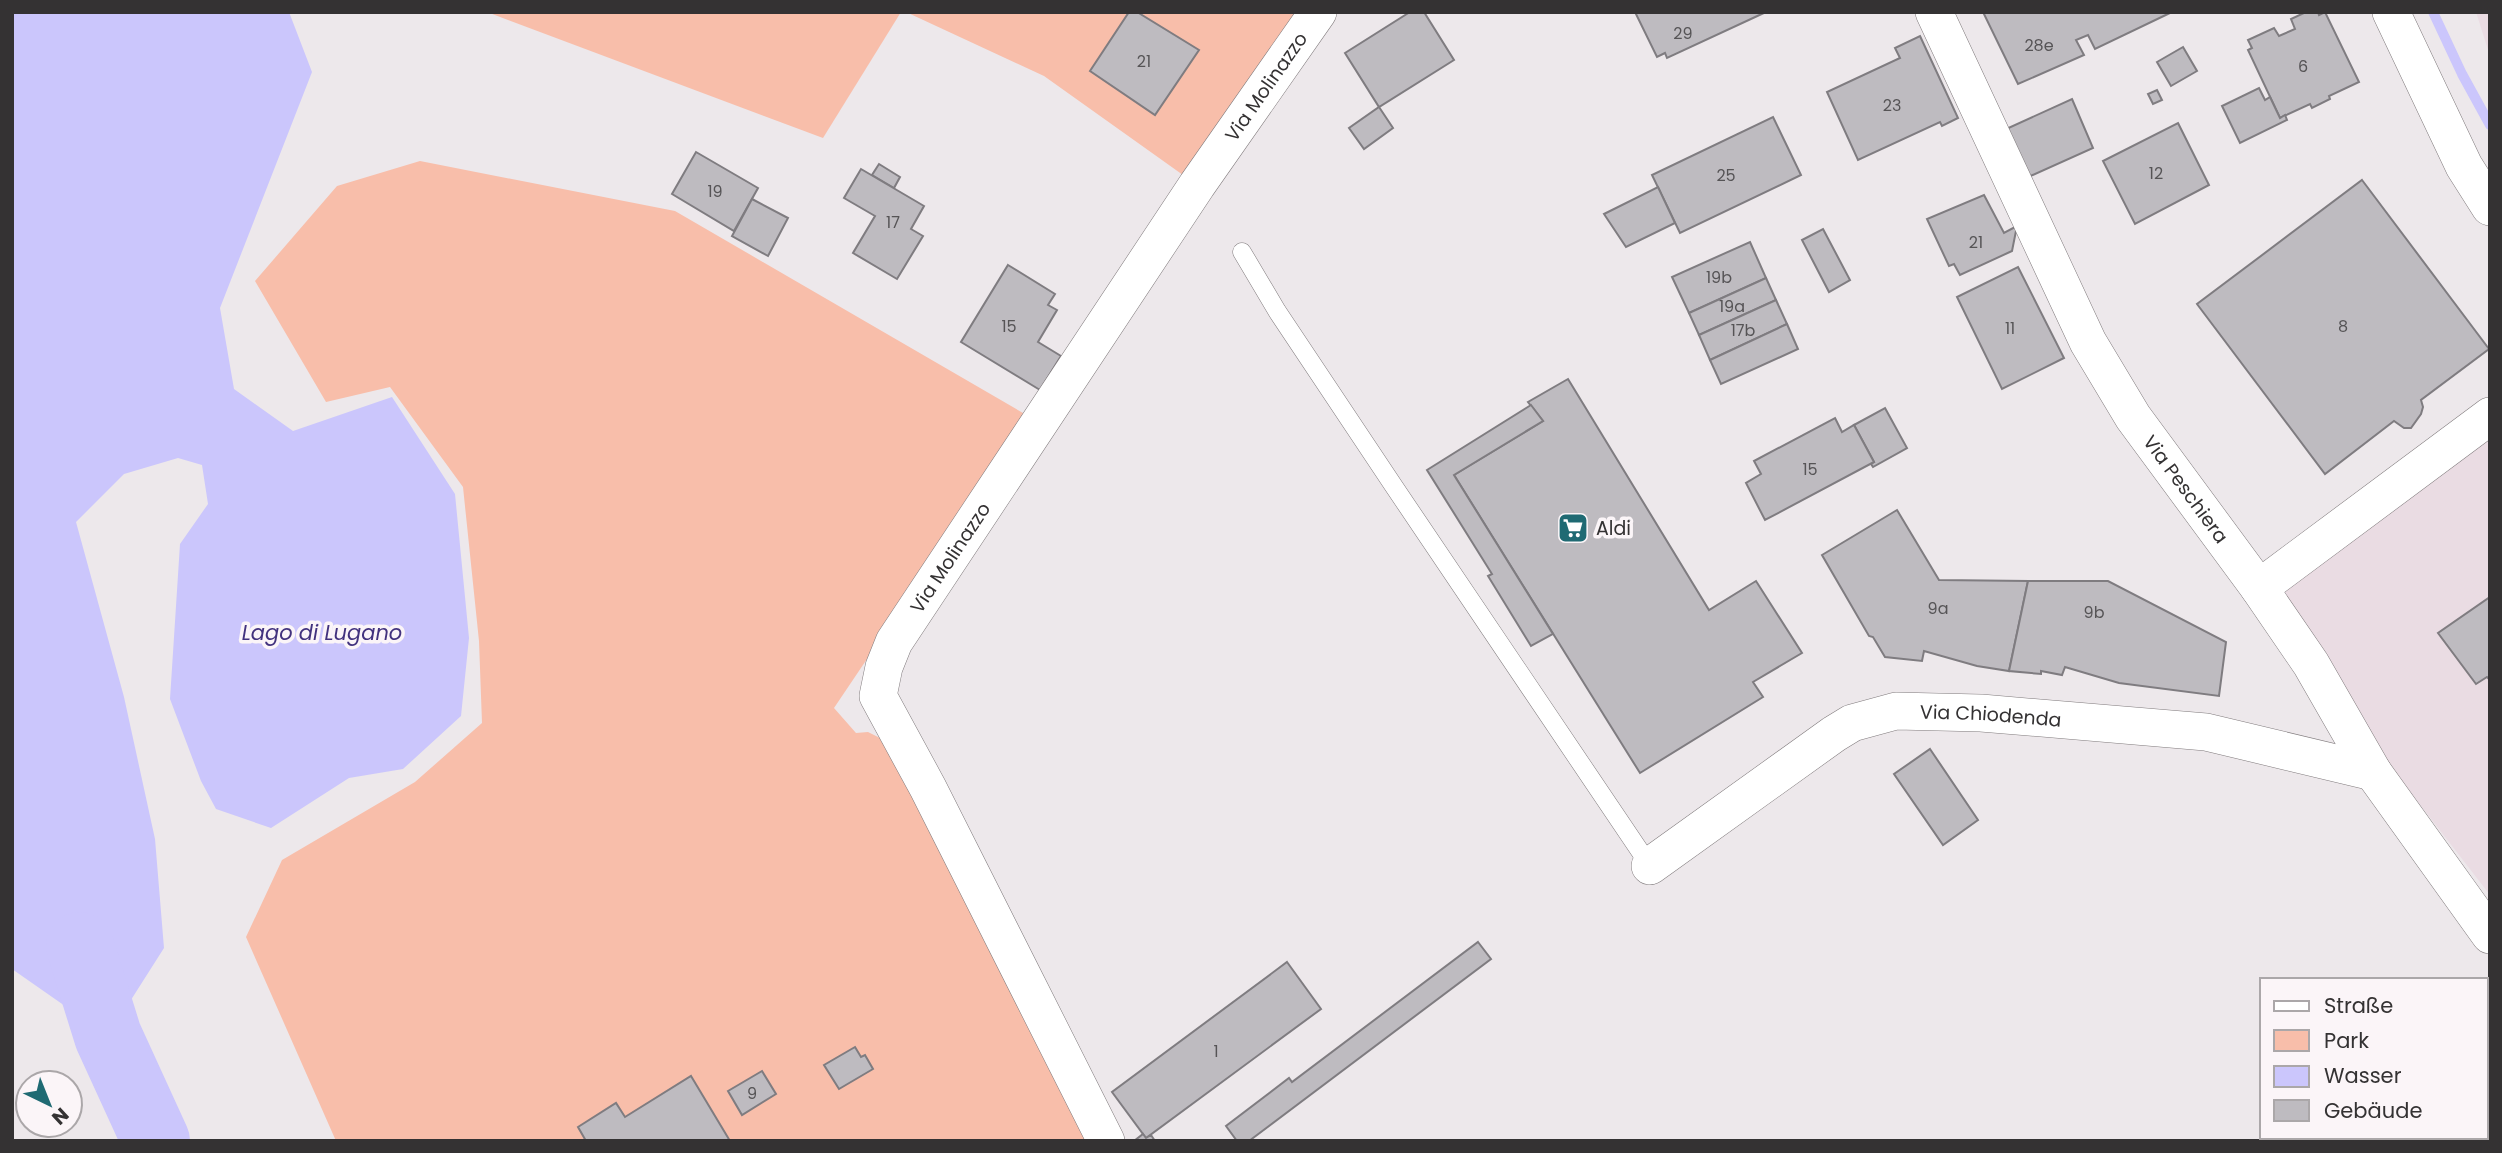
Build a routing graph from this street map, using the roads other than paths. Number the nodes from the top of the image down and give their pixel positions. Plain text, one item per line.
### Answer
1 (1318, 12) edge
2 (1934, 12) edge
3 (2391, 12) edge
4 (2490, 207) edge
5 (1242, 252) dead end
6 (2490, 416) edge
7 (2259, 588) junction
8 (2374, 772) junction
9 (1650, 866) joint
10 (2490, 935) edge
11 (1106, 1141) edge

1 - 11 street, Via Molinazzo
2 - 7 street, Via Peschiera
3 - 4 street
5 - 9 lane
6 - 7 street
7 - 8 street, Via Peschiera
8 - 9 street, Via Chiodenda
8 - 10 street, Via Peschiera

